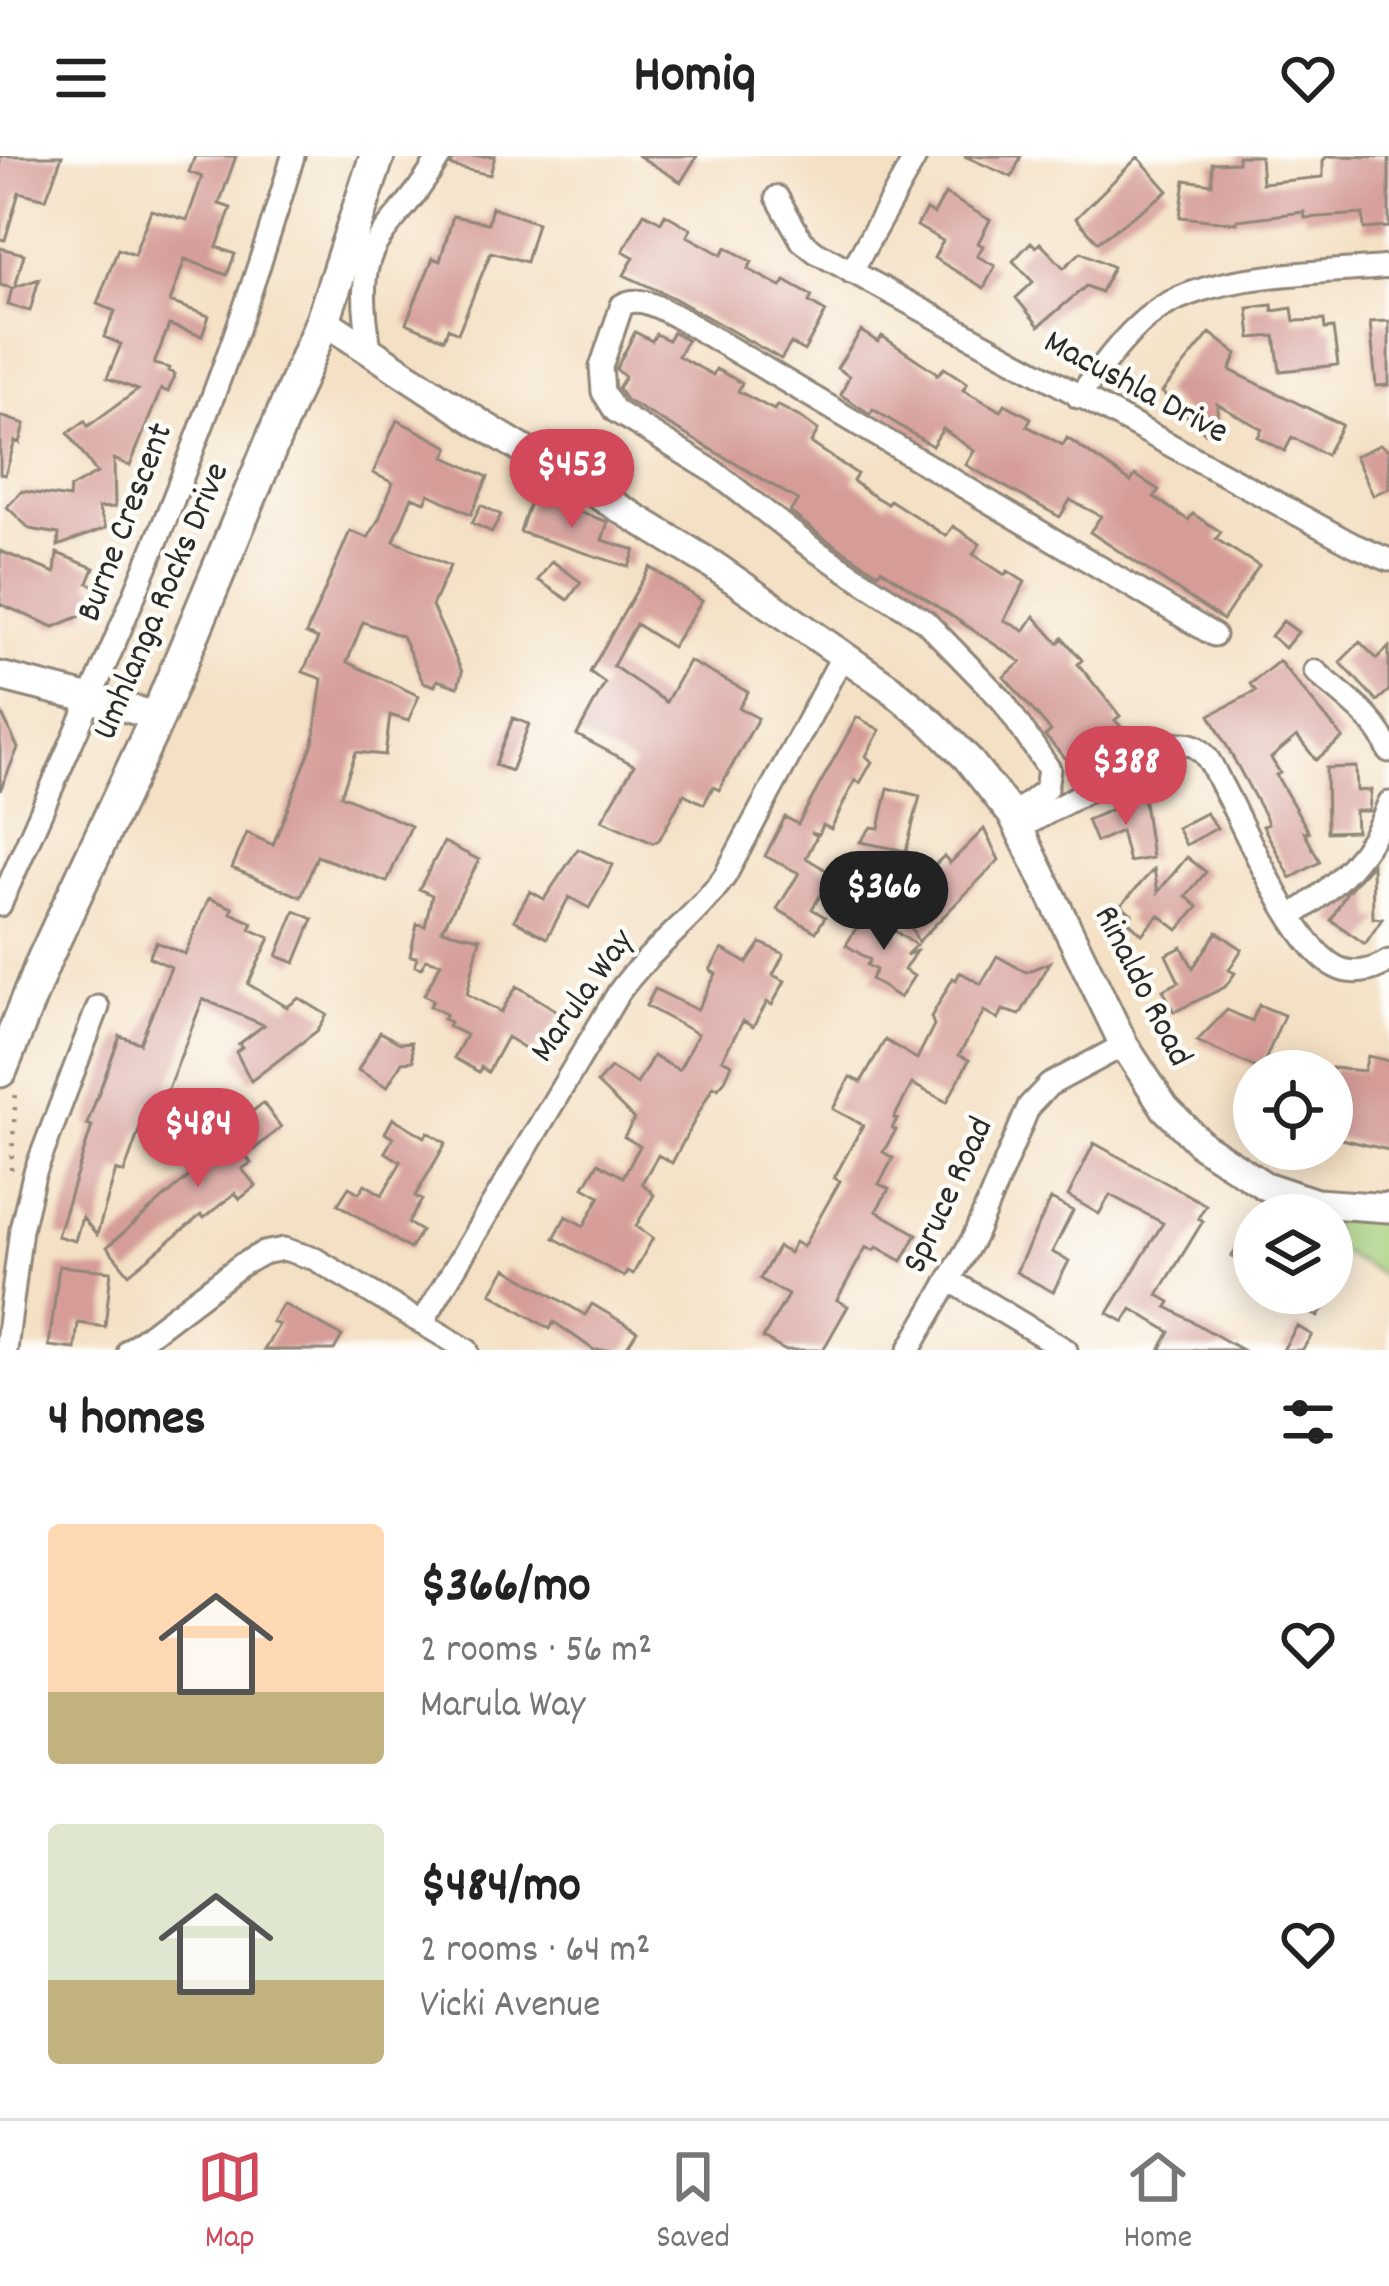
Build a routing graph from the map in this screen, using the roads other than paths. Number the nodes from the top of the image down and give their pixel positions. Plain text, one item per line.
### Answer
1 (293, 156) edge
2 (377, 156) edge
3 (440, 156) edge
4 (916, 156) edge
5 (777, 197) dead end
6 (1389, 267) edge
7 (851, 272) junction
8 (323, 320) junction
9 (370, 349) junction
10 (1078, 397) junction
11 (1389, 560) edge
12 (1214, 635) dead end
13 (844, 656) junction
14 (1315, 671) dead end
15 (0, 676) edge
16 (94, 698) junction
17 (158, 716) junction
18 (1389, 752) edge
19 (1389, 802) edge
20 (1017, 822) junction
21 (0, 905) edge
22 (1292, 916) junction
23 (1389, 961) edge
24 (98, 1007) dead end
25 (1124, 1045) junction
26 (9, 1073) edge
27 (1389, 1208) edge
28 (951, 1281) junction
29 (422, 1323) junction
30 (6, 1350) edge
31 (129, 1350) edge
32 (467, 1350) edge
33 (909, 1350) edge
34 (1066, 1350) edge

1 - 16 street, Burne Crescent
2 - 8 main road, Umhlanga Rocks Drive
3 - 9 street
4 - 7 street
5 - 7 street, Macushla Drive
6 - 10 street
7 - 10 street, Macushla Drive
8 - 9 street, Rinaldo Road
8 - 17 main road, Umhlanga Rocks Drive
9 - 13 street, Rinaldo Road
10 - 11 street, Macushla Drive
12 - 20 street
13 - 20 street, Rinaldo Road
13 - 29 street, Marula Way
14 - 18 street
15 - 16 street
16 - 17 street
16 - 21 street, Burne Crescent
17 - 26 main road, Umhlanga Rocks Drive
19 - 22 street
20 - 22 street
20 - 25 street, Rinaldo Road
22 - 23 street
24 - 30 street
25 - 27 street, Rinaldo Road
25 - 28 street, Spruce Road
28 - 33 street, Spruce Road
28 - 34 street
29 - 31 street
29 - 32 street

